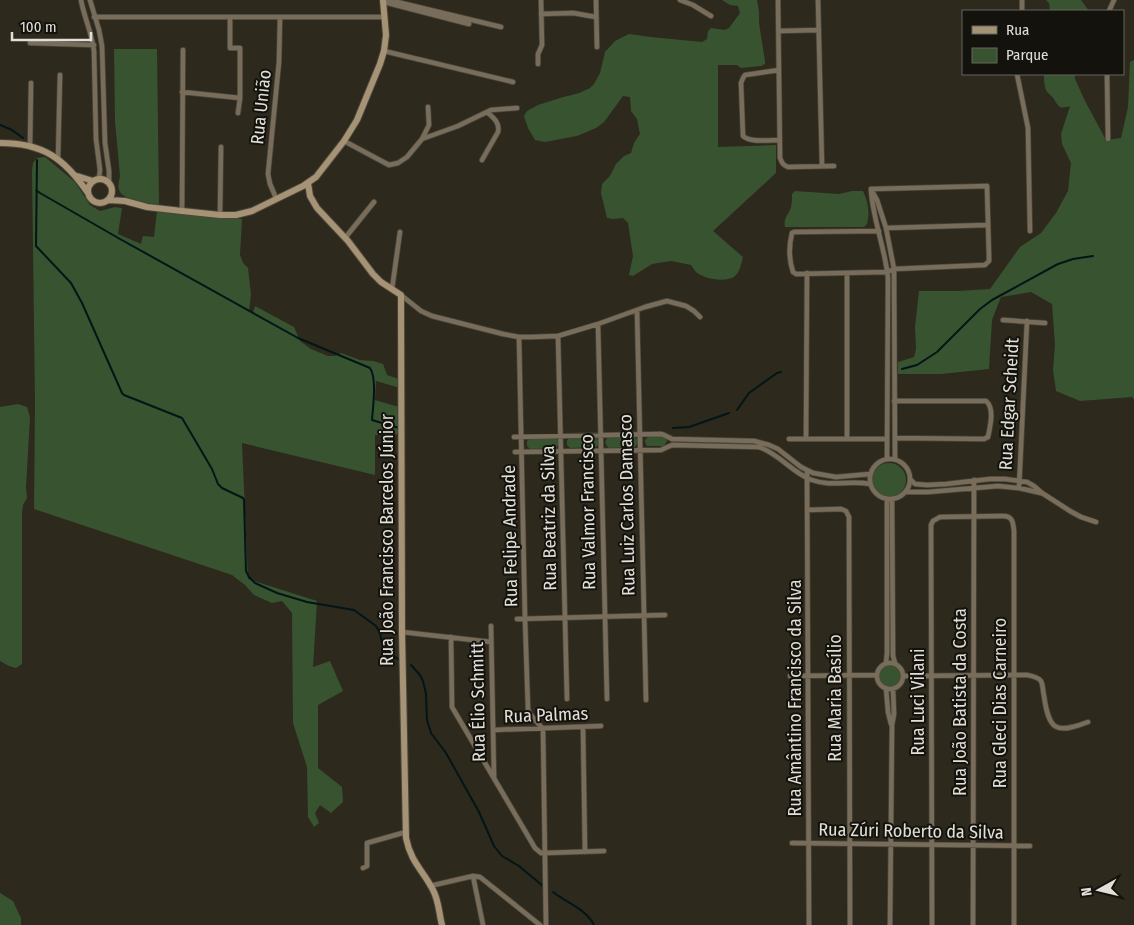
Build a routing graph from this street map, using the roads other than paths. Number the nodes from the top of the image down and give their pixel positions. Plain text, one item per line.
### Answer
1 (81, 0) edge
2 (90, 0) edge
3 (541, 0) edge
4 (596, 0) edge
5 (680, 0) edge
6 (778, 0) edge
7 (818, 0) edge
8 (386, 1) edge
9 (541, 14) junction
10 (711, 16) dead end
11 (94, 17) junction
12 (230, 17) junction
13 (280, 17) junction
14 (385, 17) junction
15 (596, 17) junction
16 (469, 24) dead end
17 (501, 27) dead end
18 (819, 30) junction
19 (779, 31) junction
20 (30, 43) dead end
21 (94, 45) junction
22 (597, 47) dead end
23 (183, 50) dead end
24 (384, 50) junction
25 (538, 64) dead end
26 (779, 70) junction
27 (60, 75) dead end
28 (1017, 75) edge
29 (1107, 75) edge
30 (513, 82) dead end
31 (31, 83) dead end
32 (182, 92) junction
33 (240, 98) junction
34 (428, 107) dead end
35 (516, 108) dead end
36 (238, 112) dead end
37 (487, 112) junction
38 (422, 139) junction
39 (1108, 139) dead end
40 (780, 140) junction
41 (344, 141) junction
42 (0, 143) edge
43 (30, 146) junction
44 (221, 147) dead end
45 (58, 158) junction
46 (482, 160) dead end
47 (822, 166) junction
48 (834, 166) dead end
49 (76, 176) junction
50 (96, 180) junction
51 (308, 183) junction
52 (110, 186) junction
53 (871, 189) junction
54 (88, 193) junction
55 (276, 198) junction
56 (109, 200) junction
57 (125, 201) junction
58 (374, 202) dead end
59 (182, 211) junction
60 (220, 215) junction
61 (988, 225) junction
62 (886, 228) junction
63 (879, 231) junction
64 (1030, 231) dead end
65 (400, 232) dead end
66 (345, 238) junction
67 (894, 269) junction
68 (887, 272) junction
69 (847, 273) junction
70 (807, 274) junction
71 (392, 289) junction
72 (401, 296) junction
73 (636, 310) junction
74 (700, 317) dead end
75 (1003, 320) dead end
76 (1027, 321) junction
77 (1045, 322) dead end
78 (598, 324) junction
79 (558, 336) junction
80 (519, 337) junction
81 (888, 401) junction
82 (895, 401) junction
83 (640, 434) junction
84 (600, 435) junction
85 (521, 436) junction
86 (561, 436) junction
87 (514, 437) dead end
88 (895, 438) junction
89 (789, 439) dead end
90 (806, 439) junction
91 (847, 439) junction
92 (887, 439) junction
93 (672, 442) junction
94 (640, 450) junction
95 (601, 451) junction
96 (515, 452) dead end
97 (522, 452) junction
98 (561, 452) junction
99 (887, 459) junction
100 (895, 459) junction
101 (807, 471) junction
102 (870, 474) junction
103 (807, 478) junction
104 (910, 479) junction
105 (974, 480) junction
106 (1019, 480) junction
107 (870, 484) junction
108 (974, 487) junction
109 (1018, 488) junction
110 (906, 492) junction
111 (1042, 493) junction
112 (890, 499) junction
113 (808, 510) junction
114 (974, 516) junction
115 (1096, 522) dead end
116 (665, 615) dead end
117 (644, 616) junction
118 (605, 617) junction
119 (565, 618) junction
120 (516, 619) dead end
121 (525, 619) junction
122 (490, 626) dead end
123 (402, 632) junction
124 (450, 637) junction
125 (491, 642) junction
126 (886, 663) junction
127 (895, 663) junction
128 (877, 675) junction
129 (974, 675) junction
130 (1014, 675) junction
131 (790, 676) dead end
132 (808, 676) junction
133 (849, 676) junction
134 (904, 676) junction
135 (932, 676) junction
136 (886, 688) junction
137 (893, 689) junction
138 (567, 699) dead end
139 (607, 699) dead end
140 (646, 700) dead end
141 (1088, 722) dead end
142 (892, 724) junction
143 (601, 726) dead end
144 (584, 727) junction
145 (543, 728) junction
146 (493, 730) junction
147 (480, 755) junction
148 (493, 755) junction
149 (494, 778) junction
150 (406, 832) junction
151 (792, 843) dead end
152 (809, 843) junction
153 (849, 844) junction
154 (891, 844) junction
155 (932, 845) junction
156 (974, 845) junction
157 (1014, 846) junction
158 (1030, 846) dead end
159 (604, 851) dead end
160 (585, 852) junction
161 (545, 853) junction
162 (363, 868) dead end
163 (473, 876) junction
164 (430, 886) junction
165 (442, 925) edge
166 (483, 925) edge
167 (540, 925) edge
168 (546, 925) edge
169 (809, 925) edge
170 (850, 925) edge
171 (890, 925) edge
172 (932, 925) edge
173 (973, 925) edge
174 (1014, 925) edge

1 - 21 street
2 - 11 street
3 - 9 street
4 - 15 street
5 - 10 street
6 - 19 street
7 - 18 street
8 - 14 street
8 - 16 street
8 - 17 street
9 - 15 street
9 - 25 street
11 - 12 street
11 - 52 street
12 - 13 street
12 - 33 street
13 - 14 street
13 - 55 street, Rua União
14 - 24 street
15 - 22 street
18 - 19 street
18 - 47 street
19 - 26 street
20 - 21 street
21 - 50 street
23 - 32 street
24 - 30 street
24 - 41 street
26 - 40 street
26 - 40 street
27 - 45 street
28 - 64 street
29 - 39 street
31 - 43 street
32 - 33 street
32 - 59 street
33 - 36 street
34 - 38 street
35 - 37 street
37 - 38 street
37 - 46 street
38 - 41 street
40 - 47 street
41 - 51 street
42 - 43 street
43 - 45 street
44 - 60 street
45 - 49 street
47 - 48 street
49 - 50 street
49 - 54 street
50 - 52 street
50 - 54 street
51 - 55 street
51 - 66 street
52 - 56 street
52 - 57 street
53 - 61 street
53 - 62 street
53 - 63 street
54 - 56 street
55 - 60 street
56 - 57 street
57 - 59 street
58 - 66 street
59 - 60 street
61 - 62 street
61 - 67 street
62 - 67 street
63 - 68 street
63 - 70 street
65 - 71 street
66 - 71 street
67 - 68 street
67 - 82 street
68 - 69 street
68 - 81 street
69 - 70 street
69 - 91 street
70 - 90 street
71 - 72 street
72 - 80 street
72 - 123 street, Rua João Francisco Barcelos Júnior
73 - 74 street
73 - 78 street
73 - 83 street, Rua Luiz Carlos Damasco
75 - 76 street
76 - 77 street
76 - 106 street, Rua Edgar Scheidt
78 - 79 street
78 - 84 street, Rua Valmor Francisco
79 - 80 street
79 - 86 street, Rua Beatriz da Silva
80 - 85 street, Rua Felipe Andrade
81 - 82 street
81 - 92 street
82 - 88 street
82 - 88 street
83 - 84 street
83 - 93 street
83 - 94 street, Rua Luiz Carlos Damasco
84 - 86 street
84 - 95 street, Rua Valmor Francisco
85 - 86 street
85 - 87 street
85 - 97 street, Rua Felipe Andrade
86 - 98 street, Rua Beatriz da Silva
88 - 100 street
89 - 90 street
90 - 91 street
91 - 92 street
92 - 99 street
93 - 94 street
93 - 101 street
93 - 103 street
94 - 95 street
94 - 117 street, Rua Luiz Carlos Damasco
95 - 98 street
95 - 118 street, Rua Valmor Francisco
96 - 97 street
97 - 98 street
97 - 121 street, Rua Felipe Andrade
98 - 119 street, Rua Beatriz da Silva
99 - 100 street
99 - 102 street
100 - 104 street
101 - 102 street
101 - 103 street, Rua Amântino Francisco da Silva
102 - 107 street
103 - 107 street
103 - 113 street, Rua Amântino Francisco da Silva
104 - 105 street
104 - 110 street
105 - 106 street
105 - 108 street, Rua João Batista da Costa
106 - 109 street, Rua Edgar Scheidt
106 - 111 street
107 - 112 street
108 - 109 street
108 - 110 street
108 - 114 street, Rua João Batista da Costa
109 - 111 street
110 - 112 street
111 - 115 street
112 - 126 street
112 - 127 street
113 - 132 street, Rua Amântino Francisco da Silva
113 - 133 street, Rua Maria Basílio
114 - 129 street, Rua João Batista da Costa
114 - 130 street, Rua Gleci Dias Carneiro
114 - 135 street, Rua Luci Vilani
116 - 117 street
117 - 118 street
117 - 140 street, Rua Luiz Carlos Damasco
118 - 119 street
118 - 139 street, Rua Valmor Francisco
119 - 121 street
119 - 138 street, Rua Beatriz da Silva
120 - 121 street
121 - 145 street, Rua Felipe Andrade
122 - 125 street, Rua Élio Schmitt
123 - 124 street
123 - 150 street, Rua João Francisco Barcelos Júnior
124 - 125 street
124 - 147 street
125 - 146 street, Rua Élio Schmitt
126 - 127 street
126 - 128 street
127 - 134 street
128 - 133 street
128 - 136 street
129 - 130 street
129 - 135 street
129 - 156 street, Rua João Batista da Costa
130 - 141 street
130 - 157 street, Rua Gleci Dias Carneiro
131 - 132 street
132 - 133 street
132 - 152 street, Rua Amântino Francisco da Silva
133 - 153 street, Rua Maria Basílio
134 - 135 street
134 - 137 street
135 - 155 street, Rua Luci Vilani
136 - 137 street
136 - 142 street
137 - 142 street
142 - 154 street
143 - 144 street, Rua Palmas
144 - 145 street, Rua Palmas
144 - 160 street
145 - 146 street, Rua Palmas
145 - 161 street
146 - 148 street, Rua Élio Schmitt
147 - 148 street
147 - 149 street
148 - 149 street, Rua Élio Schmitt
149 - 161 street
150 - 162 street
150 - 164 street, Rua João Francisco Barcelos Júnior
151 - 152 street, Rua Zúri Roberto da Silva
152 - 153 street, Rua Zúri Roberto da Silva
152 - 169 street, Rua Amântino Francisco da Silva
153 - 154 street, Rua Zúri Roberto da Silva
153 - 170 street, Rua Maria Basílio
154 - 155 street, Rua Zúri Roberto da Silva
154 - 171 street
155 - 156 street, Rua Zúri Roberto da Silva
155 - 172 street, Rua Luci Vilani
156 - 157 street, Rua Zúri Roberto da Silva
156 - 173 street, Rua João Batista da Costa
157 - 158 street, Rua Zúri Roberto da Silva
157 - 174 street, Rua Gleci Dias Carneiro
159 - 160 street
160 - 161 street
161 - 168 street
163 - 164 street
163 - 166 street
163 - 167 street
164 - 165 street, Rua João Francisco Barcelos Júnior

